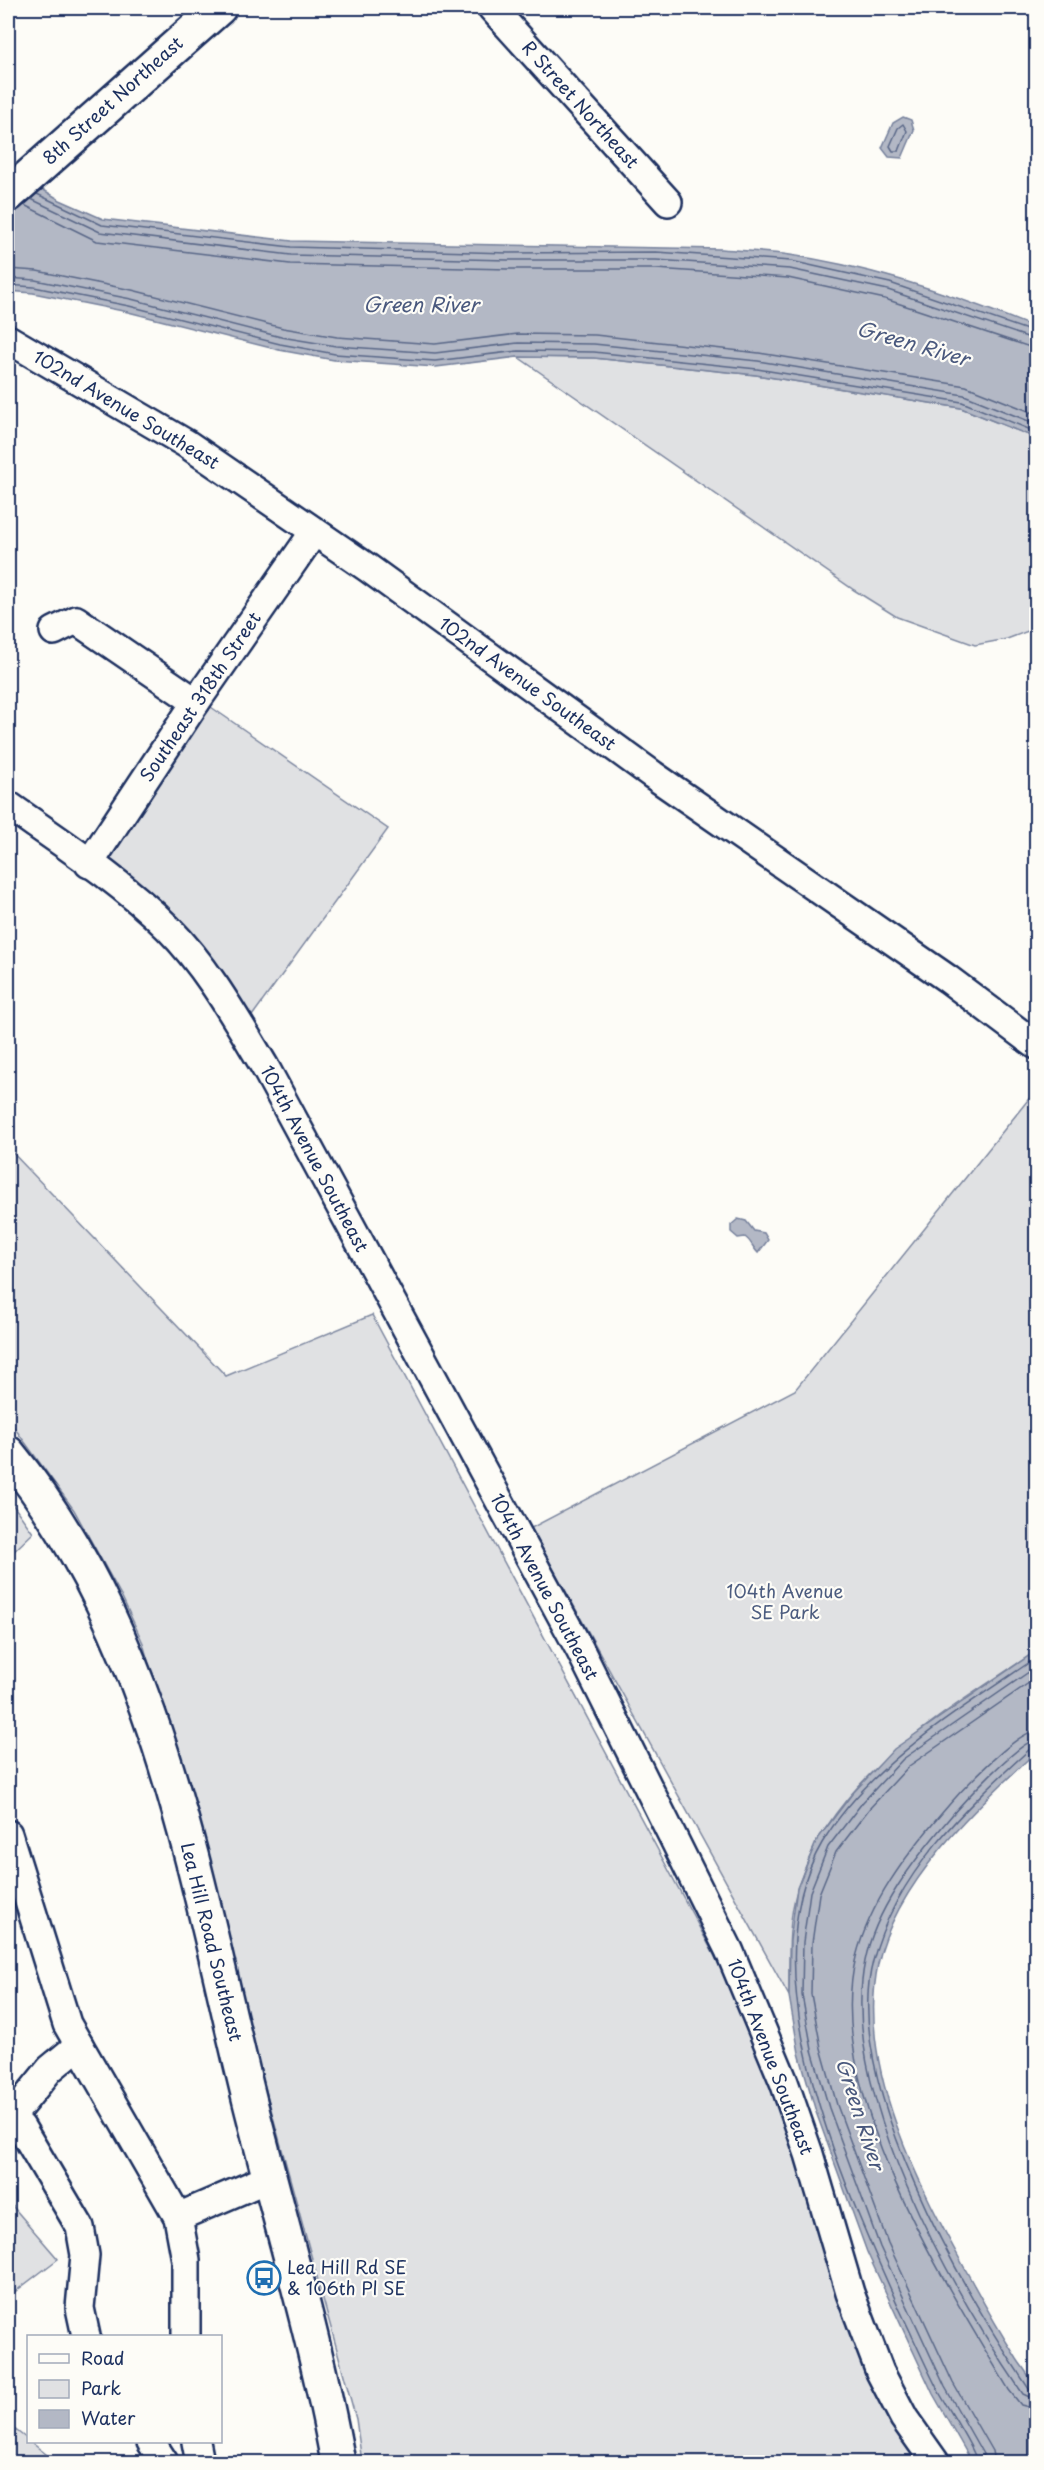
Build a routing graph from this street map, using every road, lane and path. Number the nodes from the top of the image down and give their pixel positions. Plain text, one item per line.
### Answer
1 (219, 8) edge
2 (492, 8) edge
3 (8, 195) edge
4 (668, 202) dead end
5 (8, 339) edge
6 (314, 532) junction
7 (54, 631) dead end
8 (196, 702) junction
9 (8, 805) edge
10 (89, 864) junction
11 (1036, 1044) edge
12 (8, 1453) edge
13 (8, 1834) edge
14 (79, 2045) junction
15 (9, 2115) edge
16 (269, 2178) junction
17 (178, 2217) junction
18 (86, 2335) edge
19 (186, 2335) edge
20 (152, 2443) edge
21 (196, 2443) edge
22 (164, 2463) edge
23 (200, 2463) edge
24 (338, 2463) edge
25 (935, 2463) edge

1 - 3 main road, 8th Street Northeast
2 - 4 street, R Street Northeast
5 - 6 street, 102nd Avenue Southeast
6 - 8 street, Southeast 318th Street
6 - 11 street, 102nd Avenue Southeast
7 - 8 street
8 - 10 street, Southeast 318th Street
9 - 10 street, 104th Avenue Southeast
10 - 25 street, 104th Avenue Southeast
12 - 16 main road, Lea Hill Road Southeast
13 - 14 street
14 - 15 street
14 - 17 street
15 - 18 street
16 - 17 street
16 - 24 main road, Lea Hill Road Southeast
17 - 19 street
20 - 22 street
21 - 23 street

